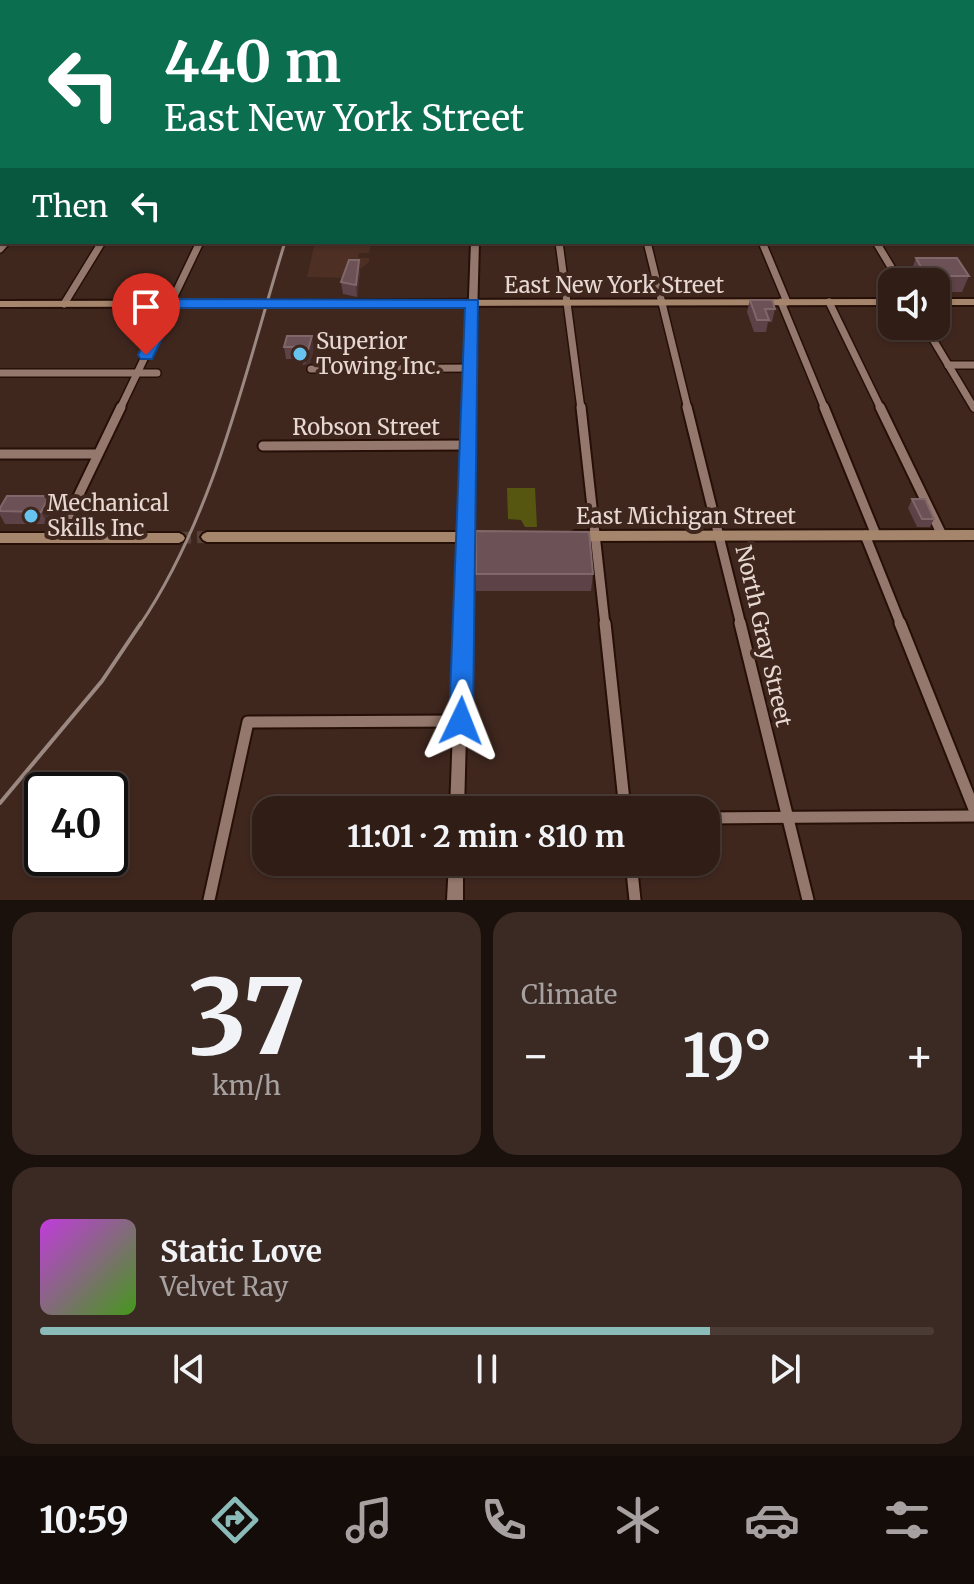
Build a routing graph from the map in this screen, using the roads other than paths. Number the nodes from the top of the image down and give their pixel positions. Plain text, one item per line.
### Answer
1 (101, 244) edge
2 (199, 244) edge
3 (475, 244) edge
4 (559, 244) edge
5 (647, 244) edge
6 (763, 244) edge
7 (877, 244) edge
8 (892, 268) edge
9 (784, 302) junction
10 (829, 302) junction
11 (878, 302) edge
12 (950, 302) edge
13 (974, 302) edge
14 (171, 303) junction
15 (473, 303) junction
16 (566, 303) junction
17 (662, 303) junction
18 (0, 304) edge
19 (64, 304) junction
20 (933, 340) edge
21 (948, 365) junction
22 (974, 365) edge
23 (471, 368) junction
24 (311, 369) dead end
25 (0, 373) edge
26 (138, 373) junction
27 (157, 373) dead end
28 (974, 408) edge
29 (469, 445) junction
30 (263, 446) dead end
31 (0, 454) edge
32 (98, 454) junction
33 (871, 535) junction
34 (942, 535) junction
35 (974, 535) edge
36 (561, 536) edge
37 (594, 536) junction
38 (719, 536) junction
39 (207, 537) tunnel mouth
40 (466, 537) junction
41 (504, 537) edge
42 (0, 538) edge
43 (58, 538) junction
44 (179, 538) tunnel mouth
45 (461, 721) junction
46 (458, 796) edge
47 (623, 796) edge
48 (974, 809) edge
49 (974, 816) edge
50 (787, 817) junction
51 (720, 818) edge
52 (456, 876) edge
53 (632, 876) edge
54 (209, 900) edge
55 (455, 900) edge
56 (635, 900) edge
57 (808, 900) edge

1 - 19 street
2 - 14 street
3 - 15 street
4 - 16 street
5 - 17 street, North Gray Street
6 - 9 street
7 - 8 street
9 - 10 main road, East New York Street
9 - 17 main road, East New York Street
9 - 33 street
10 - 11 main road, East New York Street
10 - 34 street
12 - 13 main road
14 - 15 main road, East New York Street
14 - 19 main road, East New York Street
14 - 26 street
15 - 16 main road, East New York Street
15 - 23 street
16 - 17 main road, East New York Street
16 - 37 street
17 - 38 street, North Gray Street
18 - 19 main road, East New York Street
20 - 21 street
21 - 22 street
21 - 28 street
23 - 24 street
23 - 29 street
25 - 26 street
26 - 27 street
26 - 32 street
29 - 30 street, Robson Street
29 - 40 street
31 - 32 street
32 - 43 street
33 - 34 main road, East Michigan Street
33 - 38 main road, East Michigan Street
33 - 48 street
34 - 35 main road, East Michigan Street
36 - 37 main road, East Michigan Street
37 - 38 main road, East Michigan Street
37 - 47 street
38 - 50 street, North Gray Street
39 - 40 main road
40 - 41 main road
40 - 45 street
42 - 43 main road
43 - 44 main road
45 - 46 street
45 - 54 street
49 - 50 street
50 - 51 street
50 - 57 street, North Gray Street
52 - 55 street
53 - 56 street

